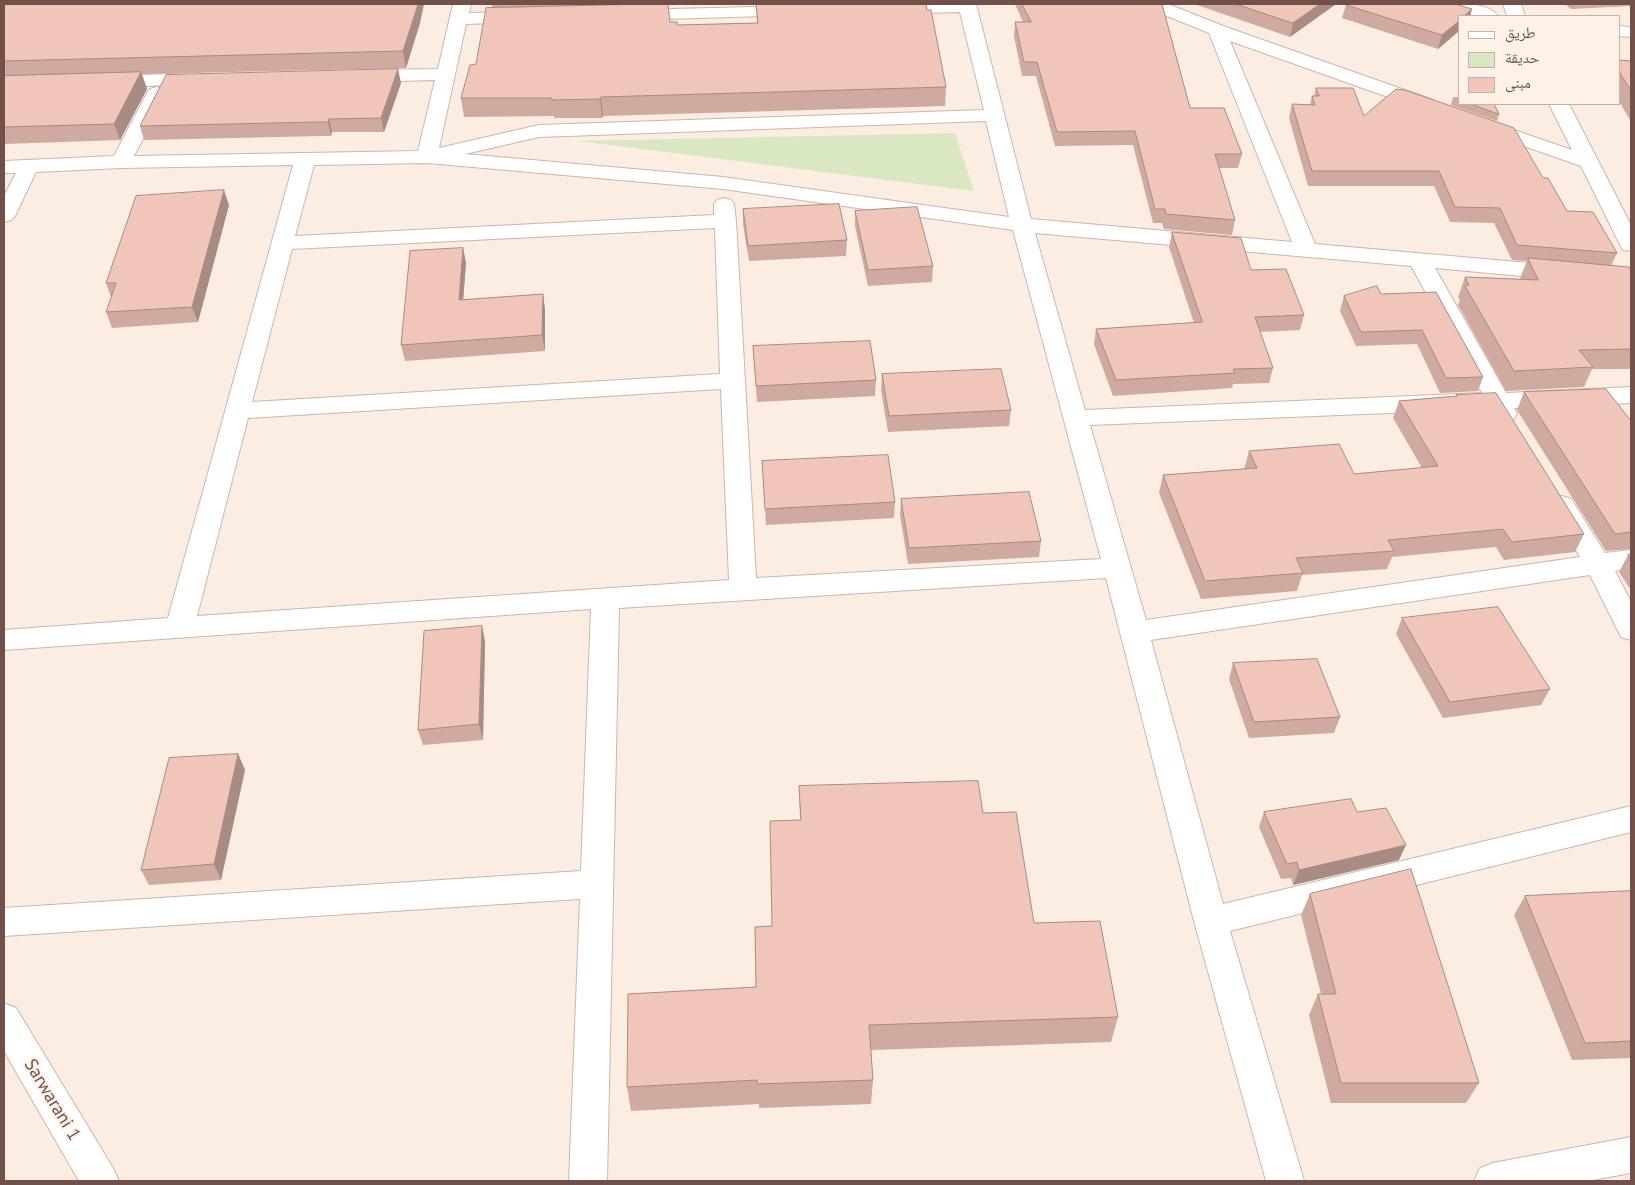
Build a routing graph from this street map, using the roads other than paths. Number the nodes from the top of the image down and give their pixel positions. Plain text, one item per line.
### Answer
1 (1153, 4) edge
2 (1456, 4) edge
3 (967, 5) edge
4 (871, 9) edge
5 (814, 10) edge
6 (460, 11) edge
7 (618, 15) edge
8 (1485, 15) edge
9 (538, 17) edge
10 (1216, 30) junction
11 (446, 74) junction
12 (348, 76) edge
13 (222, 79) edge
14 (163, 80) junction
15 (94, 82) edge
16 (1559, 105) edge
17 (1439, 109) edge
18 (995, 115) junction
19 (1467, 119) edge
20 (427, 157) junction
21 (305, 159) junction
22 (121, 162) junction
23 (1588, 162) junction
24 (30, 166) junction
25 (4, 167) edge
26 (723, 182) junction
27 (4, 216) edge
28 (725, 221) junction
29 (1022, 225) junction
30 (282, 243) junction
31 (1631, 245) edge
32 (1306, 250) junction
33 (1419, 260) junction
34 (1631, 279) edge
35 (732, 381) junction
36 (1631, 395) edge
37 (1497, 400) junction
38 (237, 411) junction
39 (1075, 418) junction
40 (1517, 433) edge
41 (1548, 482) edge
42 (1631, 559) edge
43 (1599, 565) junction
44 (1117, 568) junction
45 (743, 589) junction
46 (605, 599) junction
47 (180, 627) junction
48 (1631, 630) edge
49 (1135, 632) junction
50 (4, 640) edge
51 (1631, 819) edge
52 (597, 884) junction
53 (1211, 921) junction
54 (4, 922) edge
55 (4, 1019) edge
56 (1631, 1155) edge
57 (100, 1181) edge
58 (588, 1181) edge
59 (1285, 1181) edge
60 (1493, 1181) edge

1 - 10 street
2 - 8 street
3 - 4 street
3 - 18 street
5 - 7 street
6 - 9 street
6 - 11 street
10 - 17 street
10 - 32 street
11 - 12 street
11 - 20 street
13 - 14 street
14 - 15 street
14 - 22 street
16 - 23 street
18 - 20 street
18 - 29 street
19 - 23 street
20 - 21 street
20 - 26 street
21 - 22 street
21 - 30 street
22 - 24 street
23 - 31 street
24 - 25 street
24 - 27 street
26 - 28 street
26 - 29 street
28 - 30 street
28 - 35 street
29 - 32 street
29 - 39 street
30 - 38 street
32 - 33 street
33 - 34 street
33 - 37 street
35 - 38 street
35 - 45 street
36 - 37 street
37 - 39 street
37 - 40 street
38 - 47 street
39 - 44 street
41 - 43 street
42 - 43 street
43 - 48 street
43 - 49 street
44 - 45 street
44 - 49 street
45 - 46 street
46 - 47 street
46 - 52 street
47 - 50 street
49 - 53 street
51 - 53 street
52 - 54 street
52 - 58 street
53 - 59 street
55 - 57 street, Sarwarani 1
56 - 60 street

